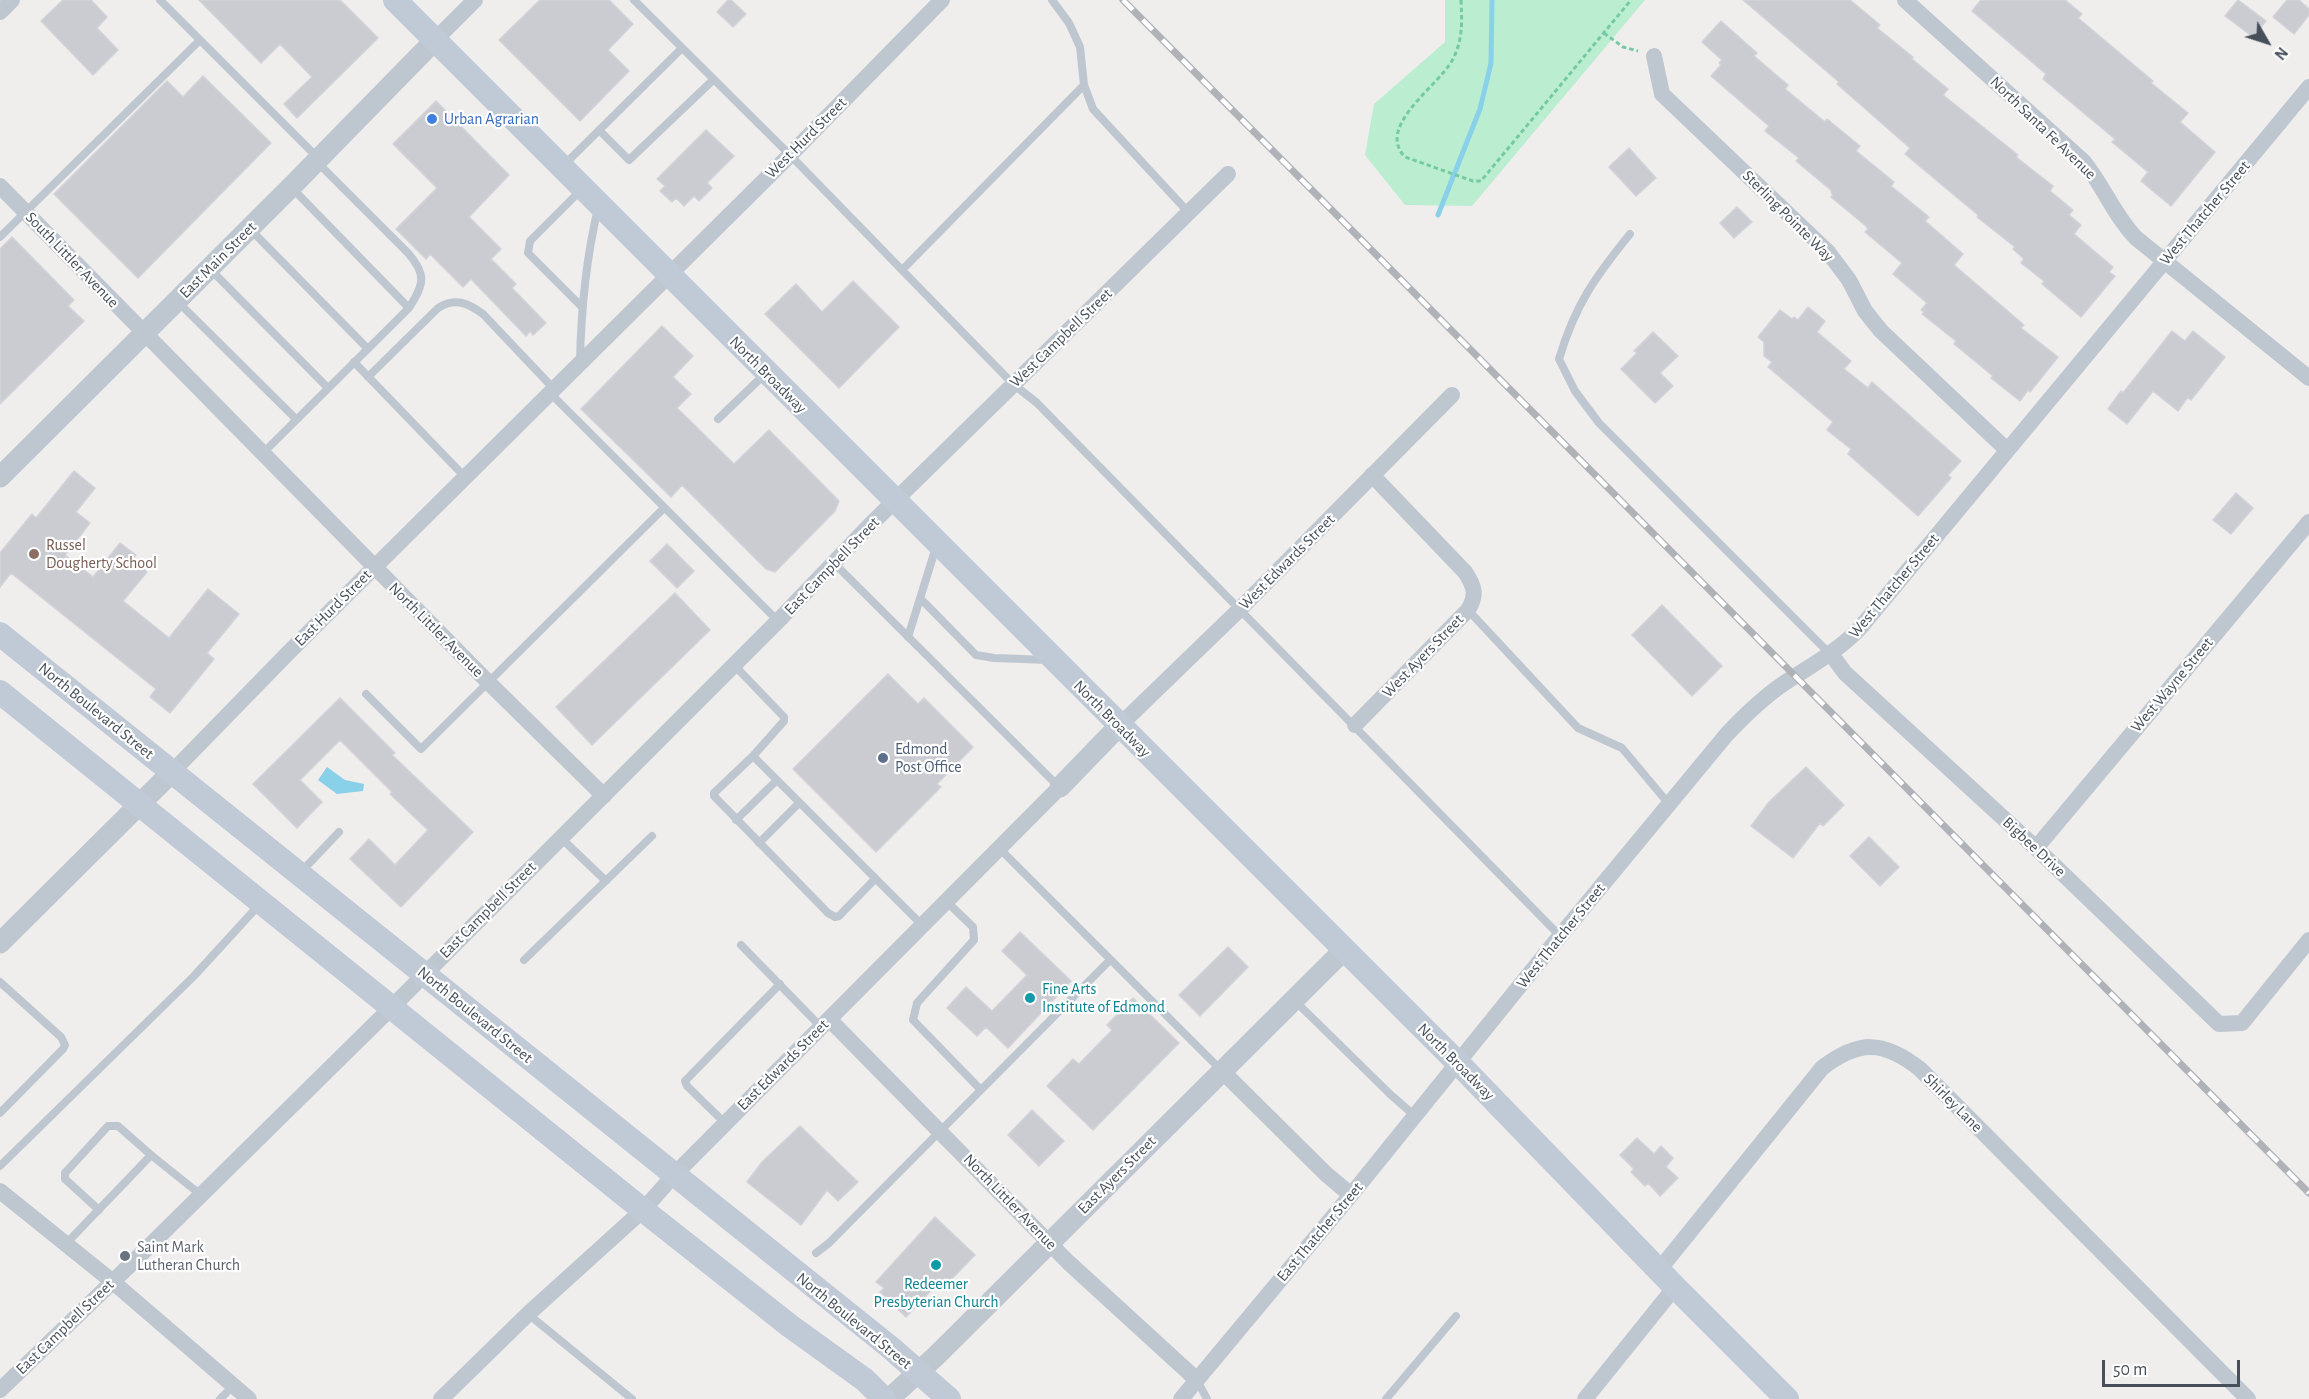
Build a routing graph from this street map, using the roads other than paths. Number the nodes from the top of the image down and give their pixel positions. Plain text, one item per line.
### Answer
1 (12, 0) edge
2 (160, 0) edge
3 (395, 0) edge
4 (475, 0) edge
5 (634, 0) edge
6 (942, 0) edge
7 (1052, 0) edge
8 (1905, 0) edge
9 (0, 12) edge
10 (200, 40) junction
11 (435, 40) junction
12 (682, 48) junction
13 (1654, 56) road end
14 (713, 80) junction
15 (1084, 85) junction
16 (2309, 87) edge
17 (599, 130) junction
18 (790, 155) junction
19 (317, 160) junction
20 (562, 168) junction
21 (1228, 174) dead end
22 (0, 186) edge
23 (291, 187) junction
24 (590, 196) junction
25 (26, 213) junction
26 (1189, 213) junction
27 (249, 228) junction
28 (1630, 234) dead end
29 (0, 237) edge
30 (2165, 261) junction
31 (209, 268) junction
32 (902, 270) junction
33 (668, 275) junction
34 (177, 301) junction
35 (582, 307) junction
36 (409, 308) junction
37 (144, 334) junction
38 (368, 349) junction
39 (354, 362) junction
40 (580, 363) junction
41 (766, 373) junction
42 (368, 377) junction
43 (2309, 378) edge
44 (1014, 384) junction
45 (328, 388) junction
46 (552, 391) junction
47 (1452, 395) dead end
48 (296, 419) junction
49 (718, 419) dead end
50 (2007, 450) junction
51 (264, 452) junction
52 (1372, 475) junction
53 (0, 477) edge
54 (465, 477) junction
55 (896, 502) junction
56 (664, 508) junction
57 (2309, 522) edge
58 (937, 544) junction
59 (834, 563) junction
60 (374, 567) junction
61 (920, 598) junction
62 (1240, 609) junction
63 (1468, 610) junction
64 (778, 621) junction
65 (0, 634) edge
66 (908, 637) junction
67 (1831, 654) junction
68 (1054, 660) junction
69 (734, 665) junction
70 (488, 682) junction
71 (366, 694) dead end
72 (6, 700) edge
73 (1355, 725) junction
74 (1119, 726) junction
75 (753, 756) junction
76 (172, 772) junction
77 (777, 780) junction
78 (1060, 788) junction
79 (604, 796) junction
80 (799, 803) junction
81 (1668, 803) junction
82 (139, 805) junction
83 (736, 820) junction
84 (339, 832) dead end
85 (652, 836) dead end
86 (561, 838) junction
87 (759, 843) junction
88 (999, 848) junction
89 (2036, 848) junction
90 (299, 874) junction
91 (875, 879) junction
92 (606, 881) junction
93 (946, 901) junction
94 (261, 902) junction
95 (922, 925) junction
96 (1560, 936) junction
97 (2309, 940) edge
98 (0, 943) edge
99 (741, 945) dead end
100 (1344, 950) junction
101 (524, 960) dead end
102 (1110, 960) junction
103 (424, 974) junction
104 (0, 982) edge
105 (780, 984) junction
106 (1294, 1000) junction
107 (392, 1006) junction
108 (825, 1023) junction
109 (1458, 1063) junction
110 (1221, 1070) junction
111 (981, 1089) junction
112 (0, 1113) edge
113 (1415, 1116) junction
114 (726, 1124) junction
115 (939, 1130) junction
116 (151, 1155) junction
117 (0, 1166) edge
118 (674, 1175) junction
119 (0, 1191) edge
120 (201, 1195) junction
121 (1351, 1195) junction
122 (99, 1210) junction
123 (642, 1210) junction
124 (1049, 1243) junction
125 (66, 1244) junction
126 (816, 1253) dead end
127 (1659, 1270) junction
128 (113, 1282) junction
129 (1675, 1287) junction
130 (528, 1314) junction
131 (1456, 1316) dead end
132 (917, 1372) junction
133 (1197, 1380) junction
134 (233, 1386) junction
135 (0, 1390) edge
136 (220, 1399) edge
137 (249, 1399) edge
138 (441, 1399) edge
139 (632, 1399) edge
140 (885, 1399) edge
141 (889, 1399) edge
142 (949, 1399) edge
143 (1181, 1399) edge
144 (1207, 1399) edge
145 (1386, 1399) edge
146 (1585, 1399) edge
147 (1787, 1399) edge
148 (2248, 1399) edge

1 - 9 street
2 - 10 lane
3 - 11 main road, North Broadway
4 - 11 street
5 - 12 lane
6 - 18 street, West Hurd Street
7 - 15 lane
8 - 30 street, North Santa Fe Avenue
10 - 19 lane
10 - 25 lane
11 - 19 street, East Main Street
11 - 20 main road, North Broadway
12 - 14 lane
12 - 17 lane
13 - 50 street, Sterling Pointe Way
14 - 17 lane
14 - 18 lane
15 - 26 lane
15 - 32 lane
16 - 30 street, West Thatcher Street
17 - 20 lane
18 - 32 lane
18 - 33 street, West Hurd Street
19 - 23 street, East Main Street
19 - 36 lane
20 - 24 main road, North Broadway
21 - 26 street, West Campbell Street
22 - 25 street, South Littler Avenue
23 - 27 street, East Main Street
23 - 36 lane
24 - 33 main road, North Broadway
24 - 35 lane
24 - 35 lane
25 - 29 lane
25 - 37 street, South Littler Avenue
26 - 44 street, West Campbell Street
27 - 31 street, East Main Street
27 - 38 lane
28 - 67 lane
30 - 43 street, North Santa Fe Avenue
30 - 50 street, West Thatcher Street
31 - 34 street, East Main Street
31 - 45 lane
32 - 44 lane
33 - 40 street, East Hurd Street
33 - 41 main road, North Broadway
34 - 37 street, East Main Street
34 - 48 lane
35 - 40 lane
36 - 38 lane
37 - 51 street, North Littler Avenue
37 - 53 street, East Main Street
38 - 39 lane
39 - 42 lane
39 - 45 lane
40 - 46 street, East Hurd Street
41 - 49 lane
41 - 55 main road, North Broadway
42 - 46 lane
42 - 54 lane
44 - 55 street, West Campbell Street
44 - 62 lane
45 - 48 lane
46 - 54 street, East Hurd Street
46 - 56 lane
47 - 52 street, West Edwards Street
48 - 51 lane
50 - 67 street, West Thatcher Street
51 - 60 street, North Littler Avenue
52 - 62 street, West Edwards Street
52 - 63 street, West Ayers Street
54 - 60 street, East Hurd Street
55 - 58 main road, North Broadway
55 - 59 street, East Campbell Street
56 - 64 lane
56 - 70 lane
57 - 89 street, West Wayne Street
58 - 61 lane
58 - 68 main road, North Broadway
59 - 64 street, East Campbell Street
59 - 66 lane
60 - 70 street, North Littler Avenue
60 - 76 street, East Hurd Street
61 - 66 lane
61 - 68 lane
62 - 73 lane
62 - 74 street, West Edwards Street
63 - 73 street, West Ayers Street
63 - 81 lane
64 - 69 street, East Campbell Street
65 - 76 main road, North Boulevard Street
66 - 78 lane
67 - 81 street, West Thatcher Street
67 - 89 street, Bigbee Drive
68 - 74 main road, North Broadway
69 - 75 lane
69 - 79 street, East Campbell Street
70 - 71 lane
70 - 79 street, North Littler Avenue
72 - 82 main road
73 - 96 lane
74 - 78 street, East Edwards Street
74 - 100 main road, North Broadway
75 - 77 lane
75 - 83 lane
76 - 82 street, East Hurd Street
76 - 90 main road, North Boulevard Street
77 - 80 lane
77 - 83 lane
78 - 88 street, East Edwards Street
79 - 86 street, East Campbell Street
80 - 87 lane
80 - 91 lane
81 - 96 street, West Thatcher Street
82 - 94 main road
82 - 98 street, East Hurd Street
83 - 87 lane
84 - 90 lane
85 - 92 lane
86 - 92 lane
86 - 103 street, East Campbell Street
87 - 91 lane
88 - 93 street, East Edwards Street
88 - 102 lane
89 - 97 street, Bigbee Drive
90 - 103 main road, North Boulevard Street
91 - 95 lane
92 - 101 lane
93 - 95 street, East Edwards Street
93 - 111 lane
94 - 107 main road
94 - 117 lane
95 - 108 street, East Edwards Street
96 - 109 street, West Thatcher Street
99 - 105 lane
100 - 106 street, East Ayers Street
100 - 109 main road, North Broadway
102 - 110 lane
102 - 111 lane
103 - 107 street, East Campbell Street
103 - 118 main road, North Boulevard Street
104 - 112 lane
105 - 108 lane
105 - 114 lane
106 - 110 street, East Ayers Street
106 - 113 lane
107 - 120 street, East Campbell Street
107 - 123 main road
108 - 114 street, East Edwards Street
108 - 115 street, North Littler Avenue
109 - 113 street, East Thatcher Street
109 - 127 main road, North Broadway
110 - 121 street
110 - 124 street, East Ayers Street
111 - 115 lane
113 - 121 street, East Thatcher Street
114 - 118 street, East Edwards Street
115 - 124 street, North Littler Avenue
115 - 126 lane
116 - 120 lane
116 - 122 lane
116 - 122 lane
118 - 123 street, East Edwards Street
118 - 132 main road, North Boulevard Street
119 - 125 street
120 - 128 street, East Campbell Street
121 - 133 street, East Thatcher Street
122 - 125 lane
123 - 130 street, East Edwards Street
123 - 140 main road
124 - 132 street, East Ayers Street
124 - 133 street, North Littler Avenue
125 - 128 street
127 - 129 main road, North Broadway
127 - 148 street, Shirley Lane
128 - 134 street
128 - 135 street, East Campbell Street
129 - 146 street
129 - 147 main road, North Broadway
130 - 138 street, East Edwards Street
130 - 139 lane
131 - 145 lane
132 - 141 street, East Ayers Street
132 - 142 main road, North Boulevard Street
133 - 143 street, East Thatcher Street
133 - 144 lane
134 - 136 lane
134 - 137 street

